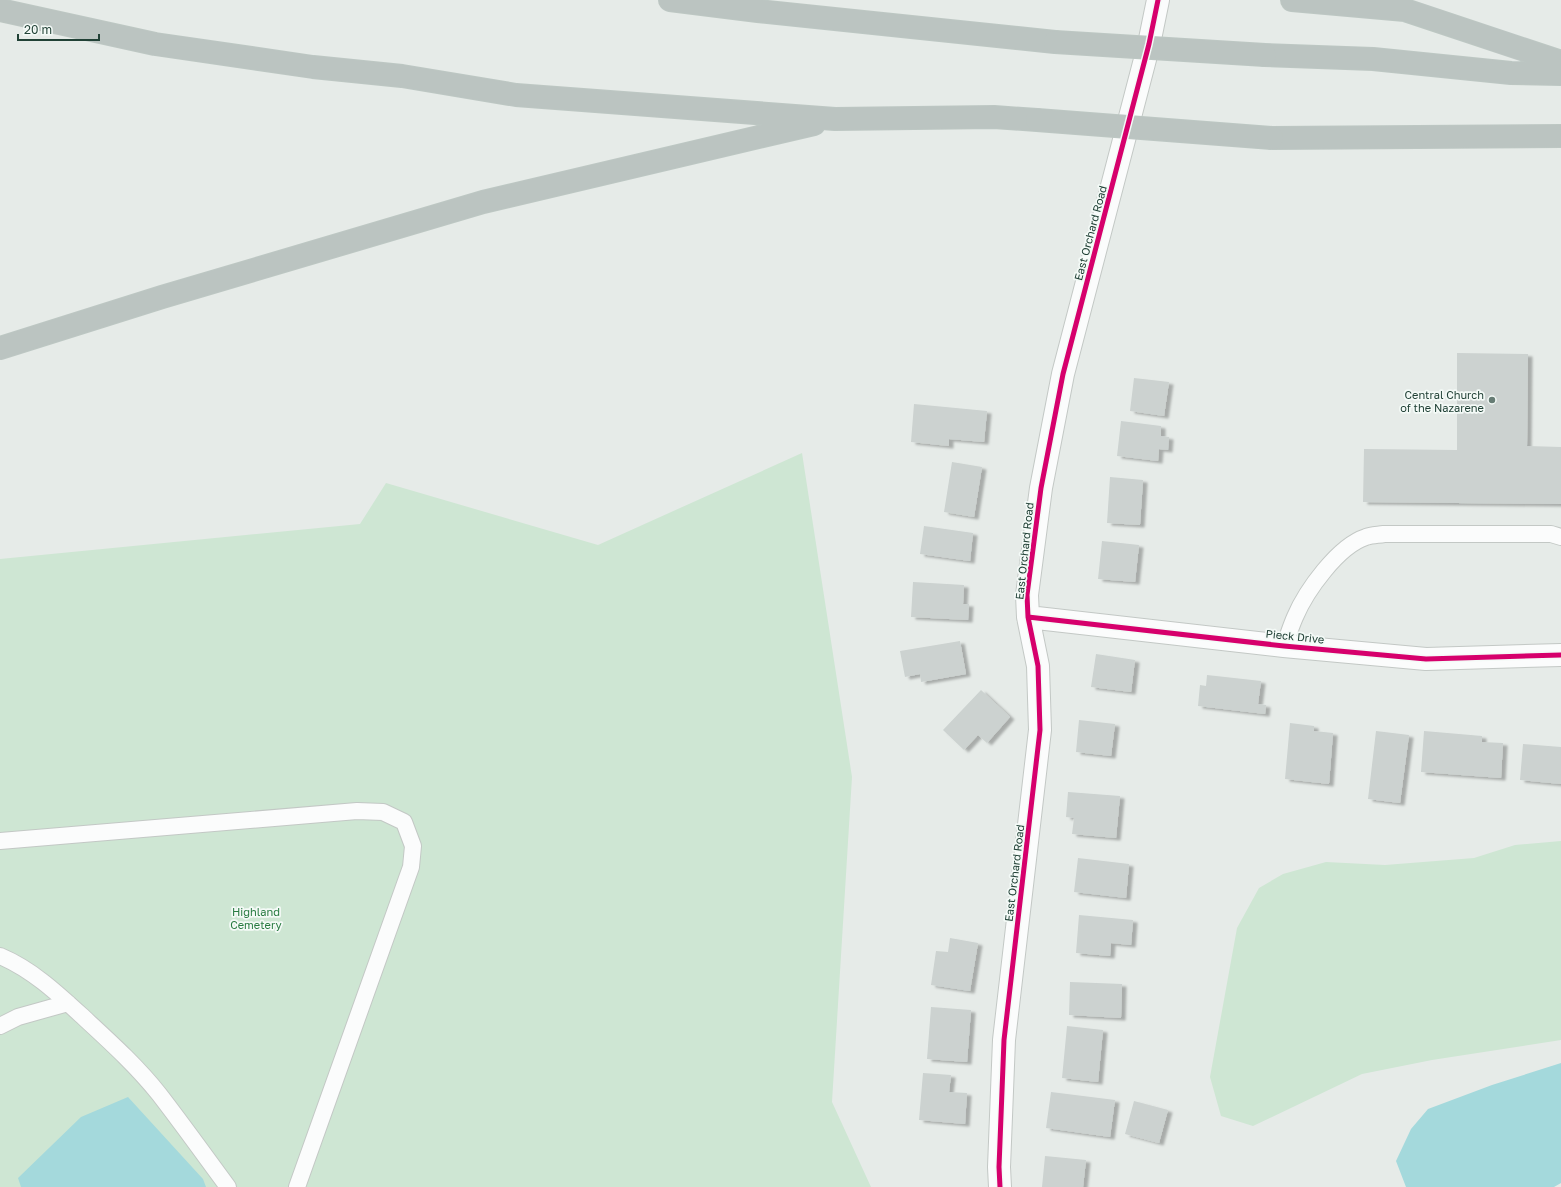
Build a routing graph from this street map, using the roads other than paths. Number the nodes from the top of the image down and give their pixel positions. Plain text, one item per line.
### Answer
1 (670, 0) edge
2 (1158, 0) edge
3 (1292, 0) edge
4 (0, 10) edge
5 (1561, 62) edge
6 (1561, 74) edge
7 (835, 119) junction
8 (1561, 136) edge
9 (0, 348) edge
10 (1561, 537) edge
11 (1028, 617) junction
12 (1284, 646) junction
13 (1561, 654) edge
14 (0, 841) edge
15 (0, 956) edge
16 (68, 1003) junction
17 (0, 1026) edge
18 (228, 1187) edge
19 (297, 1187) edge
20 (1000, 1187) edge

1 - 6 highway, bridge
2 - 11 street, East Orchard Road
3 - 5 highway
4 - 7 highway
7 - 8 highway, bridge
7 - 9 highway
10 - 12 lane
11 - 12 street, Pieck Drive
11 - 20 street, East Orchard Road
12 - 13 street, Pieck Drive
14 - 19 lane
15 - 16 lane
16 - 17 lane
16 - 18 lane

